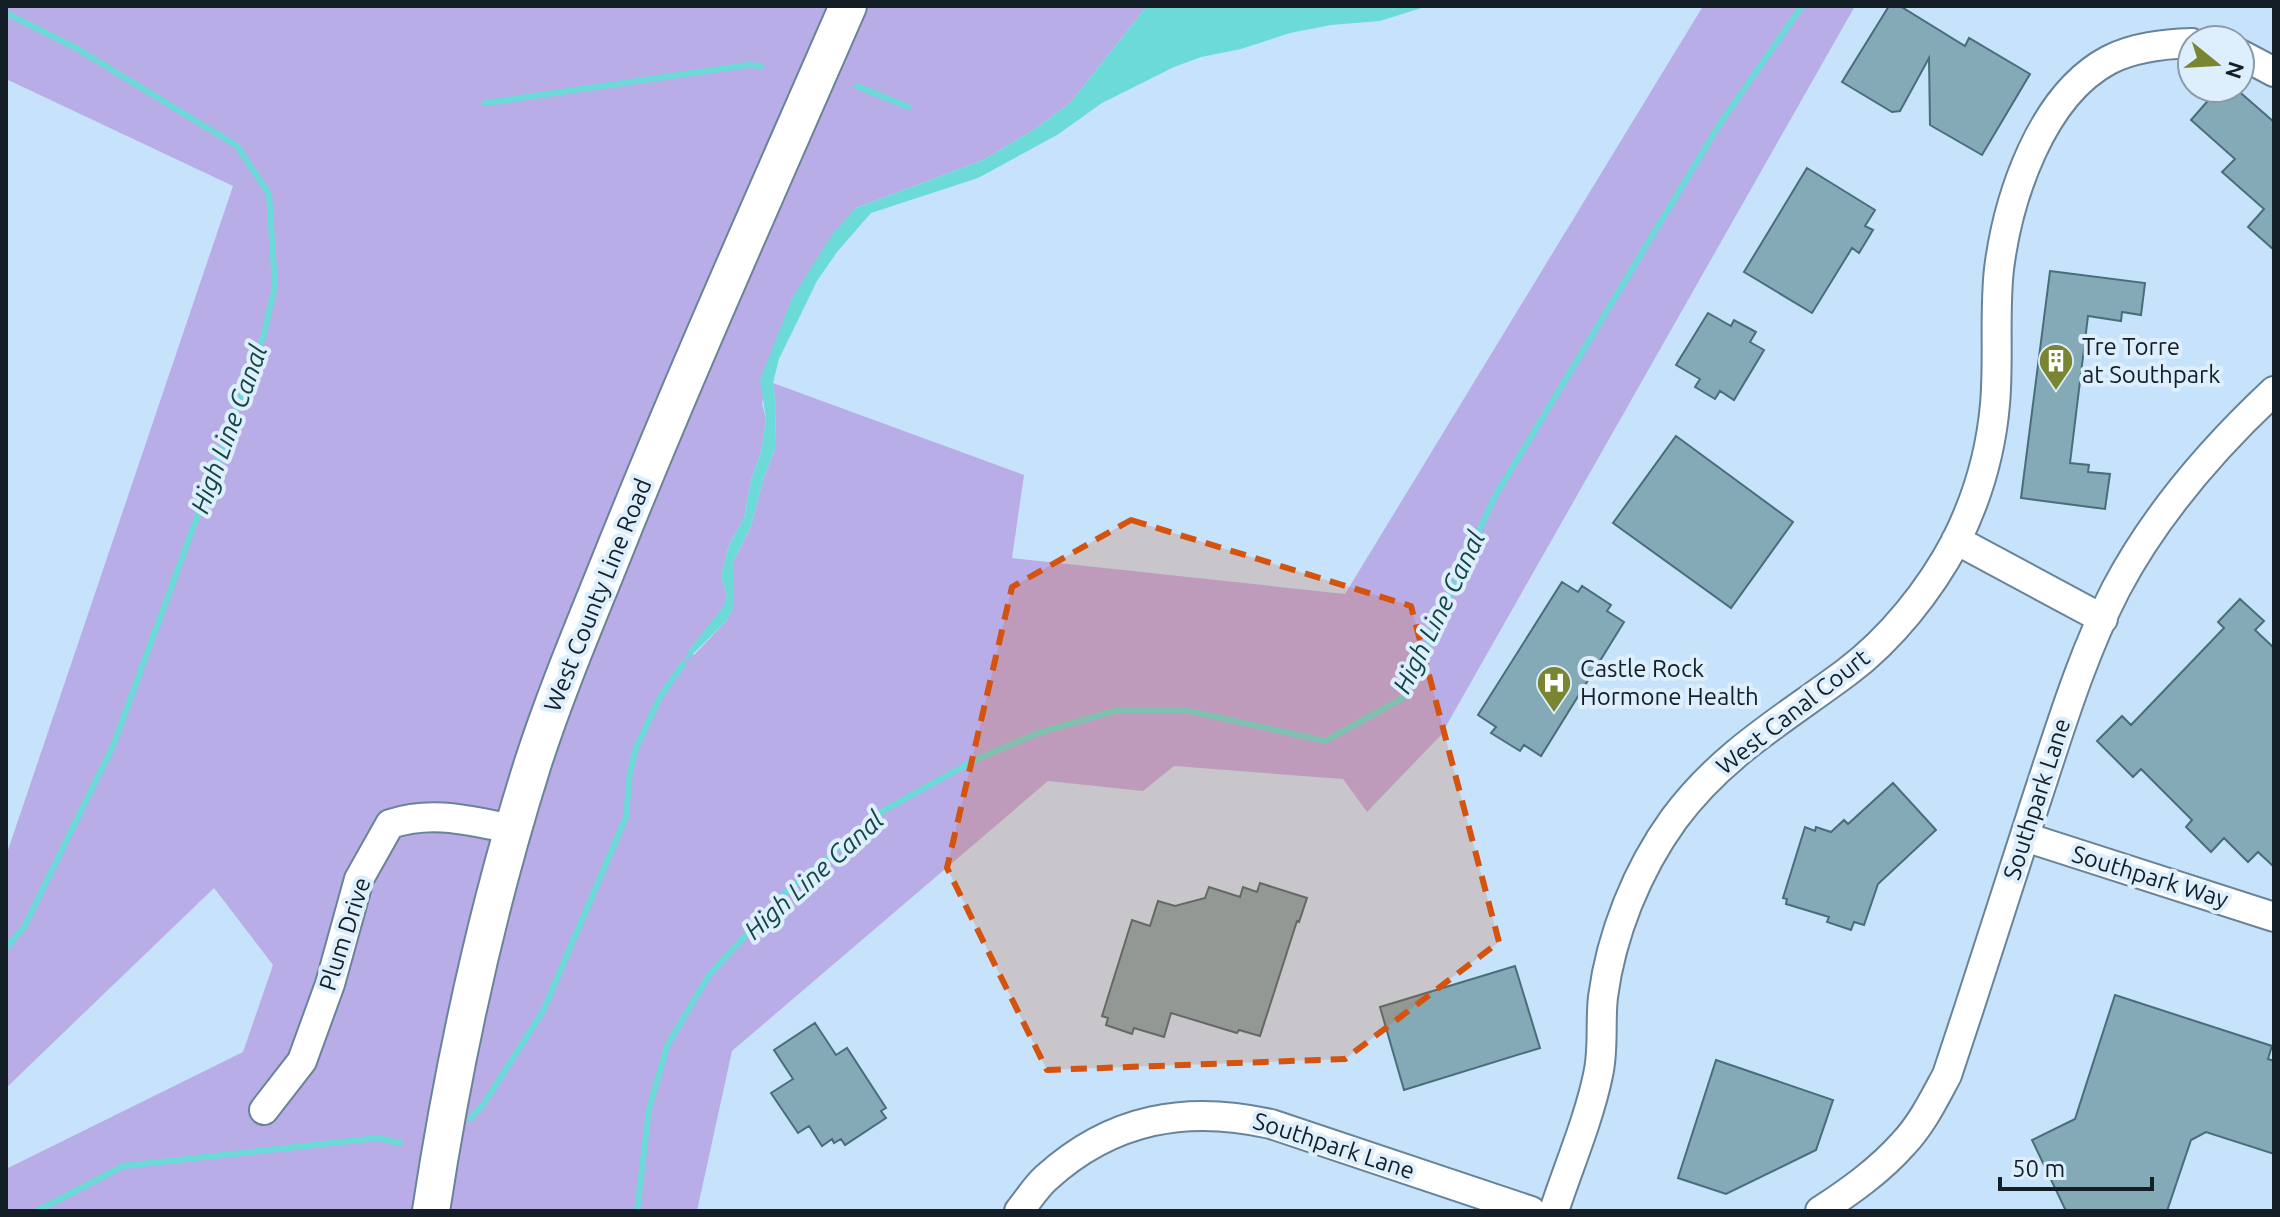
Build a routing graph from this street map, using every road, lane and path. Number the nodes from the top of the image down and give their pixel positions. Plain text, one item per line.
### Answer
1 (848, 6) edge
2 (2176, 45) edge
3 (2256, 62) edge
4 (2274, 72) edge
5 (2274, 391) edge
6 (1956, 540) junction
7 (2103, 619) junction
8 (513, 829) junction
9 (2025, 837) junction
10 (2274, 917) edge
11 (264, 1110) dead end
12 (431, 1211) edge
13 (1019, 1211) edge
14 (1531, 1211) edge
15 (1554, 1211) edge
16 (1820, 1211) edge

1 - 8 main road, West County Line Road
2 - 6 street, West Canal Court
3 - 4 street
5 - 7 street, Southpark Lane
6 - 7 street
6 - 15 street, West Canal Court
7 - 9 street, Southpark Lane
8 - 11 street, Plum Drive
8 - 12 main road, West County Line Road
9 - 10 street, Southpark Way
9 - 16 street, Southpark Lane
13 - 14 street, Southpark Lane

